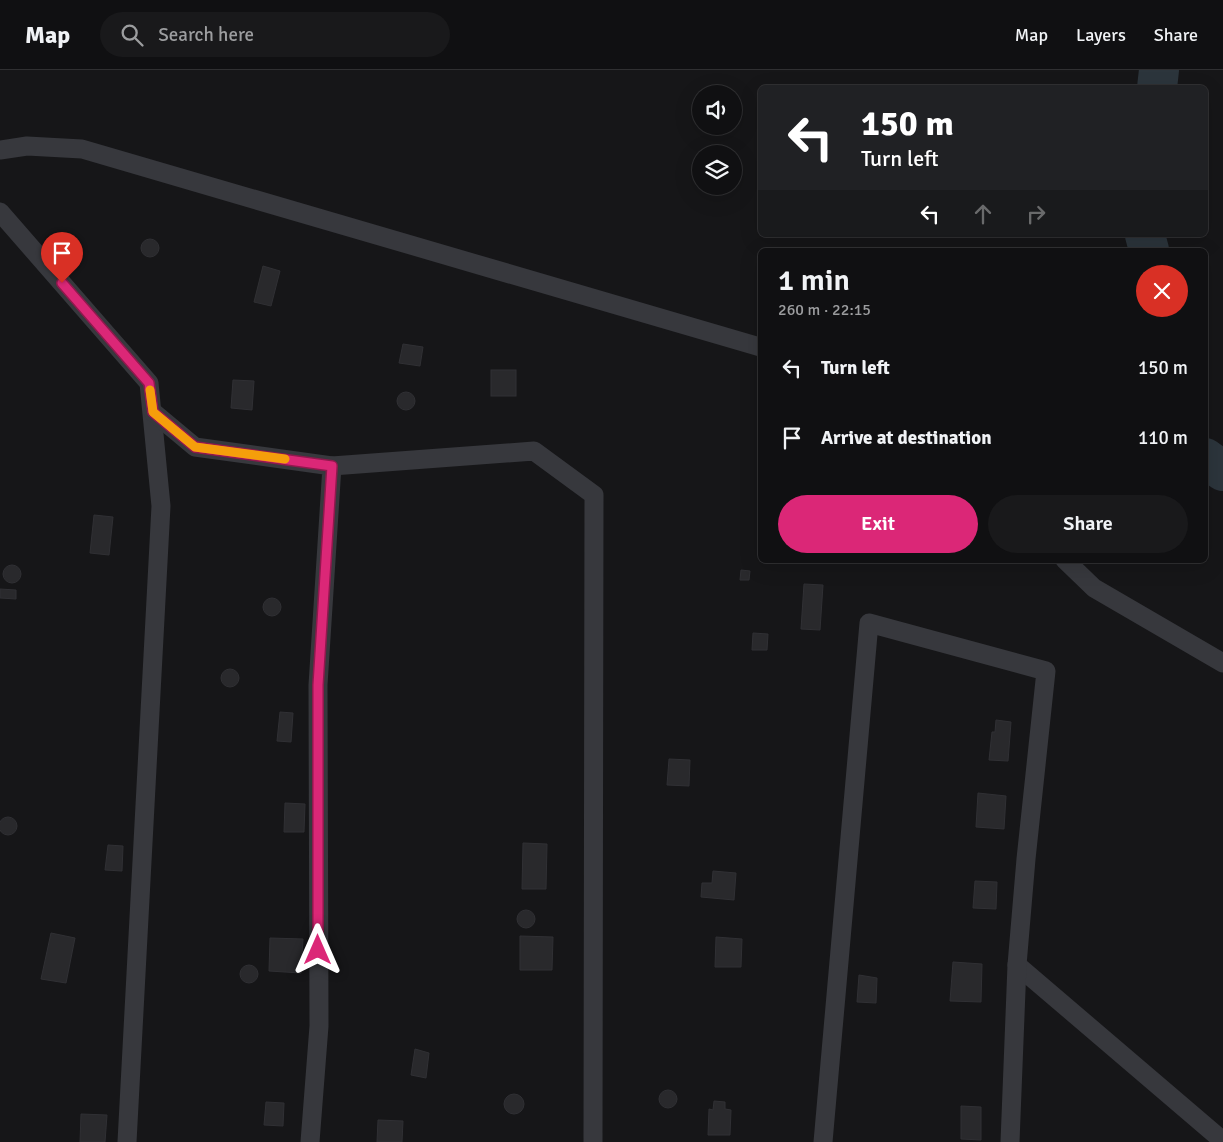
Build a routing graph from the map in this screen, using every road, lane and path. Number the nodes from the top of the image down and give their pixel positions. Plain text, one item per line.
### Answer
1 (0, 150) edge
2 (0, 212) edge
3 (758, 346) edge
4 (153, 412) junction
5 (332, 466) junction
6 (1068, 563) edge
7 (1223, 663) edge
8 (1017, 965) junction
9 (1223, 1141) edge
10 (127, 1142) edge
11 (310, 1142) edge
12 (593, 1142) edge
13 (824, 1142) edge
14 (1010, 1142) edge

1 - 3 street
2 - 4 street
4 - 5 street
4 - 10 street
5 - 11 street
5 - 12 street
6 - 7 street
8 - 9 street
8 - 13 street
8 - 14 street

